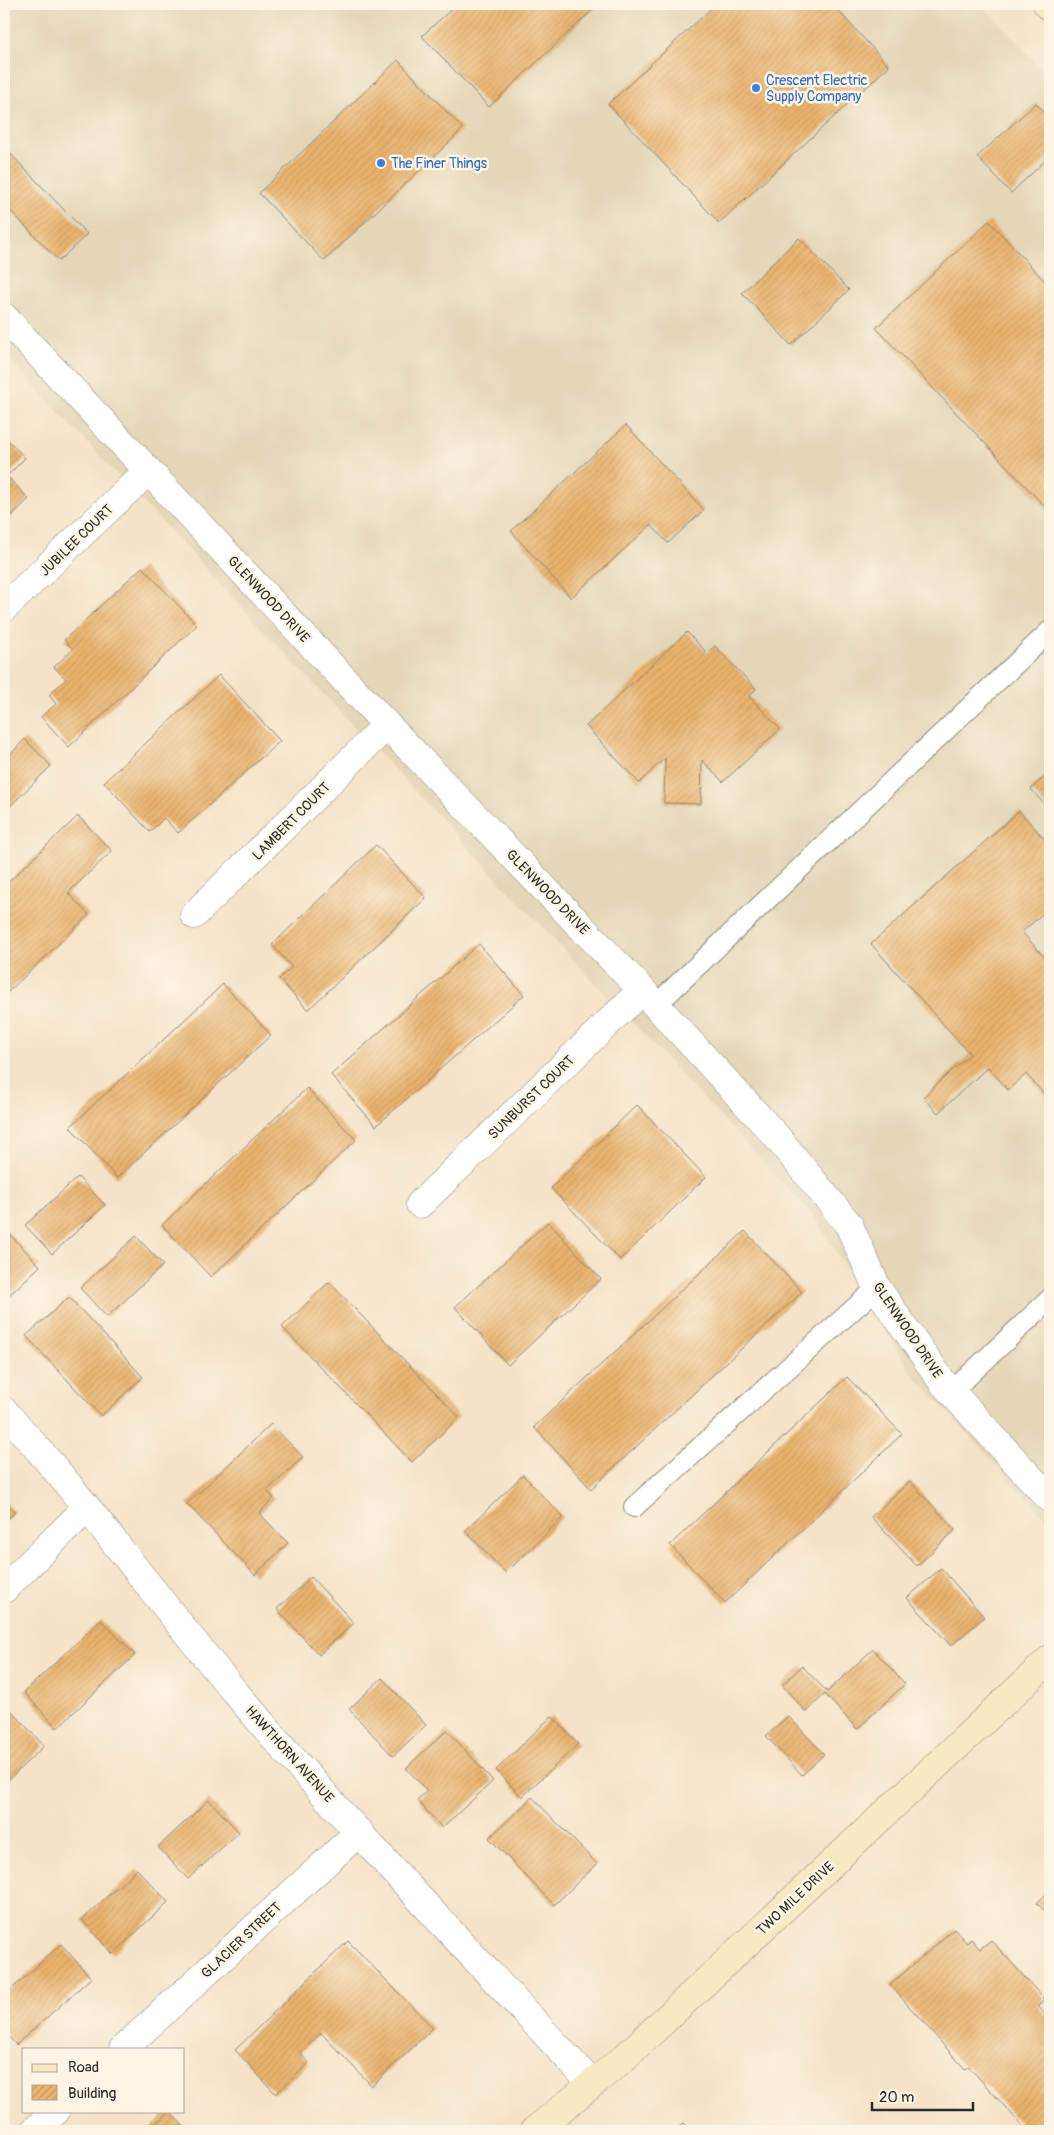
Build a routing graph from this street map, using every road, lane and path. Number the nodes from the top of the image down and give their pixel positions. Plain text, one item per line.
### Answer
1 (1048, 4) edge
2 (1050, 7) edge
3 (4, 317) edge
4 (148, 471) junction
5 (4, 608) edge
6 (1050, 631) edge
7 (387, 725) junction
8 (194, 916) dead end
9 (649, 997) junction
10 (420, 1204) dead end
11 (877, 1288) junction
12 (1050, 1299) edge
13 (951, 1392) junction
14 (4, 1411) edge
15 (1050, 1499) edge
16 (634, 1507) dead end
17 (87, 1508) junction
18 (4, 1589) edge
19 (1050, 1659) edge
20 (359, 1832) junction
21 (125, 2048) edge
22 (592, 2084) junction
23 (55, 2112) edge
24 (34, 2131) edge
25 (534, 2131) edge

1 - 2 street
3 - 4 street, GLENWOOD DRIVE
4 - 5 street, JUBILEE COURT
4 - 7 street, GLENWOOD DRIVE
6 - 9 lane
7 - 8 street, LAMBERT COURT
7 - 9 street, GLENWOOD DRIVE
9 - 10 street, SUNBURST COURT
9 - 11 street, GLENWOOD DRIVE
11 - 13 street, GLENWOOD DRIVE
11 - 16 lane
12 - 13 lane
13 - 15 street, GLENWOOD DRIVE
14 - 17 street, HAWTHORN AVENUE
17 - 18 street
17 - 20 street, HAWTHORN AVENUE
19 - 22 street, TWO MILE DRIVE
20 - 21 street, GLACIER STREET
20 - 22 street, HAWTHORN AVENUE
22 - 25 street, TWO MILE DRIVE
23 - 24 street

